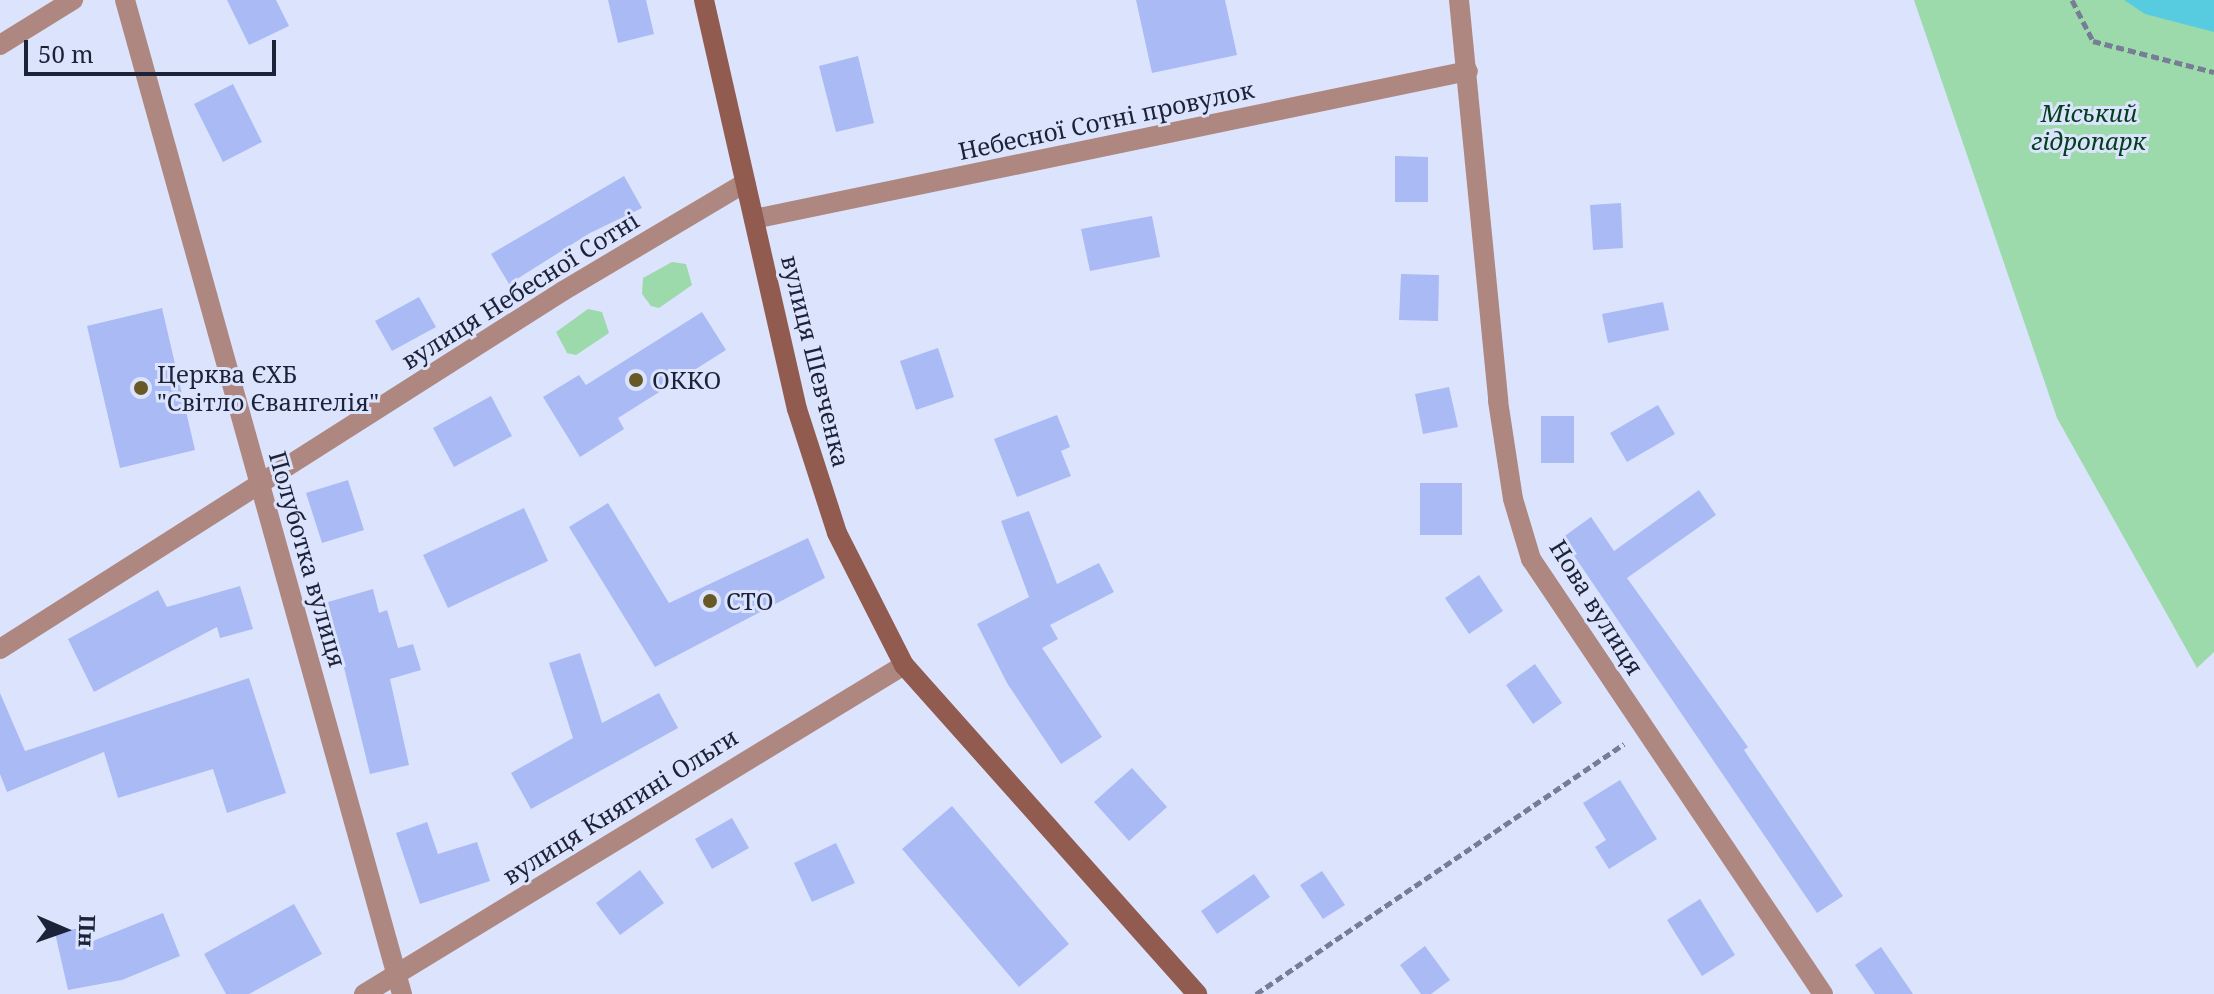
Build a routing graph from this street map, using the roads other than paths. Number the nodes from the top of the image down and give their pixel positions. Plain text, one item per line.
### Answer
1 (73, 0) edge
2 (125, 0) edge
3 (704, 0) edge
4 (1459, 0) edge
5 (0, 45) edge
6 (1468, 71) junction
7 (745, 183) junction
8 (754, 219) junction
9 (260, 484) junction
10 (0, 649) edge
11 (904, 665) junction
12 (399, 984) edge
13 (364, 994) edge
14 (1197, 994) edge
15 (1823, 994) edge

1 - 5 street
2 - 9 street, Полуботка вулиця
3 - 7 main road, вулиця Шевченка
4 - 6 street, Нова вулиця
6 - 8 street, Небесної Сотні провулок
6 - 15 street, Нова вулиця
7 - 8 main road, вулиця Шевченка
7 - 9 street, вулиця Небесної Сотні
8 - 11 main road, вулиця Шевченка
9 - 10 street, вулиця Небесної Сотні
9 - 12 street, Полуботка вулиця
11 - 12 street, вулиця Княгині Ольги
11 - 14 main road, вулиця Шевченка
12 - 13 street, вулиця Княгині Ольги

